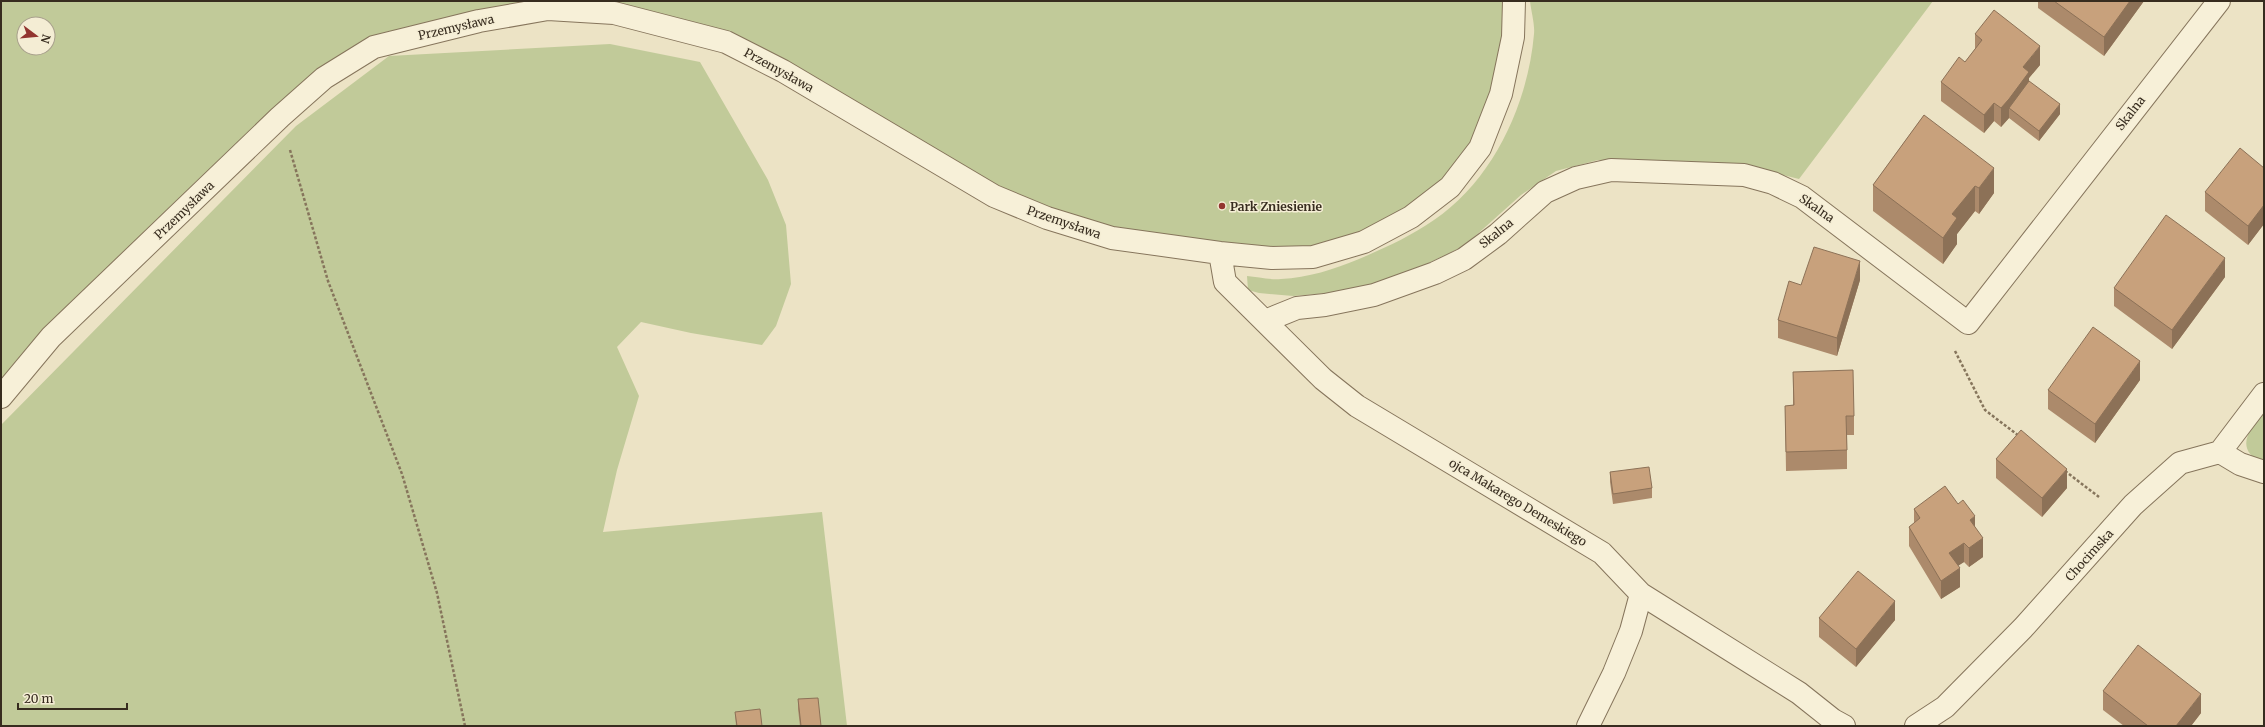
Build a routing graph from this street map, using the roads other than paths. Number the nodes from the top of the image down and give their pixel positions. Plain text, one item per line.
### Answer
1 (1514, 1) edge
2 (2219, 1) edge
3 (1220, 253) junction
4 (1266, 321) junction
5 (2264, 394) edge
6 (1, 397) edge
7 (2220, 452) junction
8 (2264, 472) edge
9 (1641, 594) junction
10 (1588, 726) edge
11 (1844, 726) edge
12 (1916, 726) edge

1 - 3 street, Przemysława
2 - 4 street, Skalna
3 - 4 street, ojca Makarego Demeskiego
3 - 6 street, Przemysława
4 - 9 street, ojca Makarego Demeskiego
5 - 7 street
7 - 8 street
7 - 12 street, Chocimska
9 - 10 street
9 - 11 street, ojca Makarego Demeskiego

